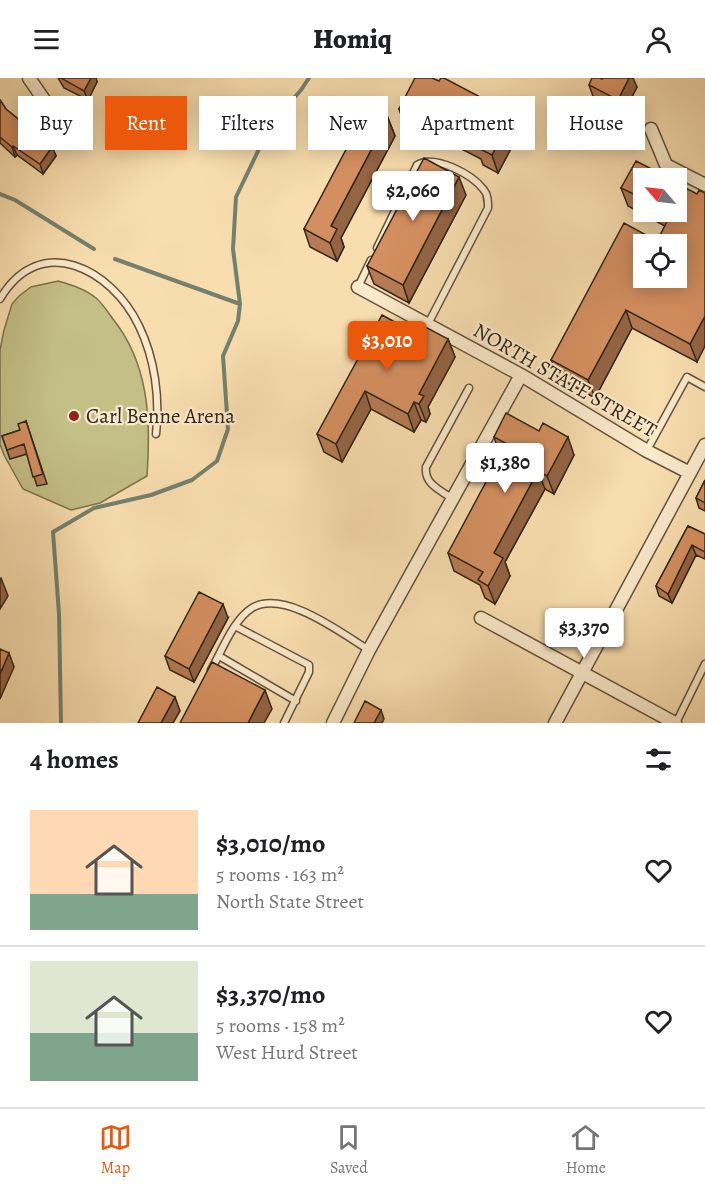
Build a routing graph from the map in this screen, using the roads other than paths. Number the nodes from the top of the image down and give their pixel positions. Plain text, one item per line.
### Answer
1 (29, 78) edge
2 (41, 96) edge
3 (651, 129) dead end
4 (705, 185) edge
5 (358, 287) joint
6 (0, 299) edge
7 (428, 324) junction
8 (521, 375) junction
9 (705, 387) edge
10 (469, 388) dead end
11 (156, 434) dead end
12 (704, 450) edge
13 (647, 451) junction
14 (690, 473) junction
15 (453, 499) junction
16 (481, 618) dead end
17 (235, 626) junction
18 (369, 650) junction
19 (219, 656) junction
20 (705, 664) edge
21 (581, 674) junction
22 (208, 675) edge
23 (296, 701) junction
24 (284, 723) edge
25 (333, 723) edge
26 (555, 723) edge
27 (673, 723) edge

1 - 2 street
3 - 4 street
5 - 7 street, NORTH STATE STREET
5 - 7 lane
6 - 11 lane
7 - 8 street, NORTH STATE STREET
8 - 13 street, NORTH STATE STREET
8 - 15 street
9 - 13 lane
10 - 15 lane
12 - 14 street
13 - 14 street, NORTH STATE STREET
14 - 21 street
15 - 18 street
16 - 21 street
17 - 18 lane
17 - 19 lane
17 - 23 lane
18 - 25 street
19 - 22 lane
19 - 23 lane
20 - 27 lane
21 - 26 street
21 - 27 street
23 - 24 lane

